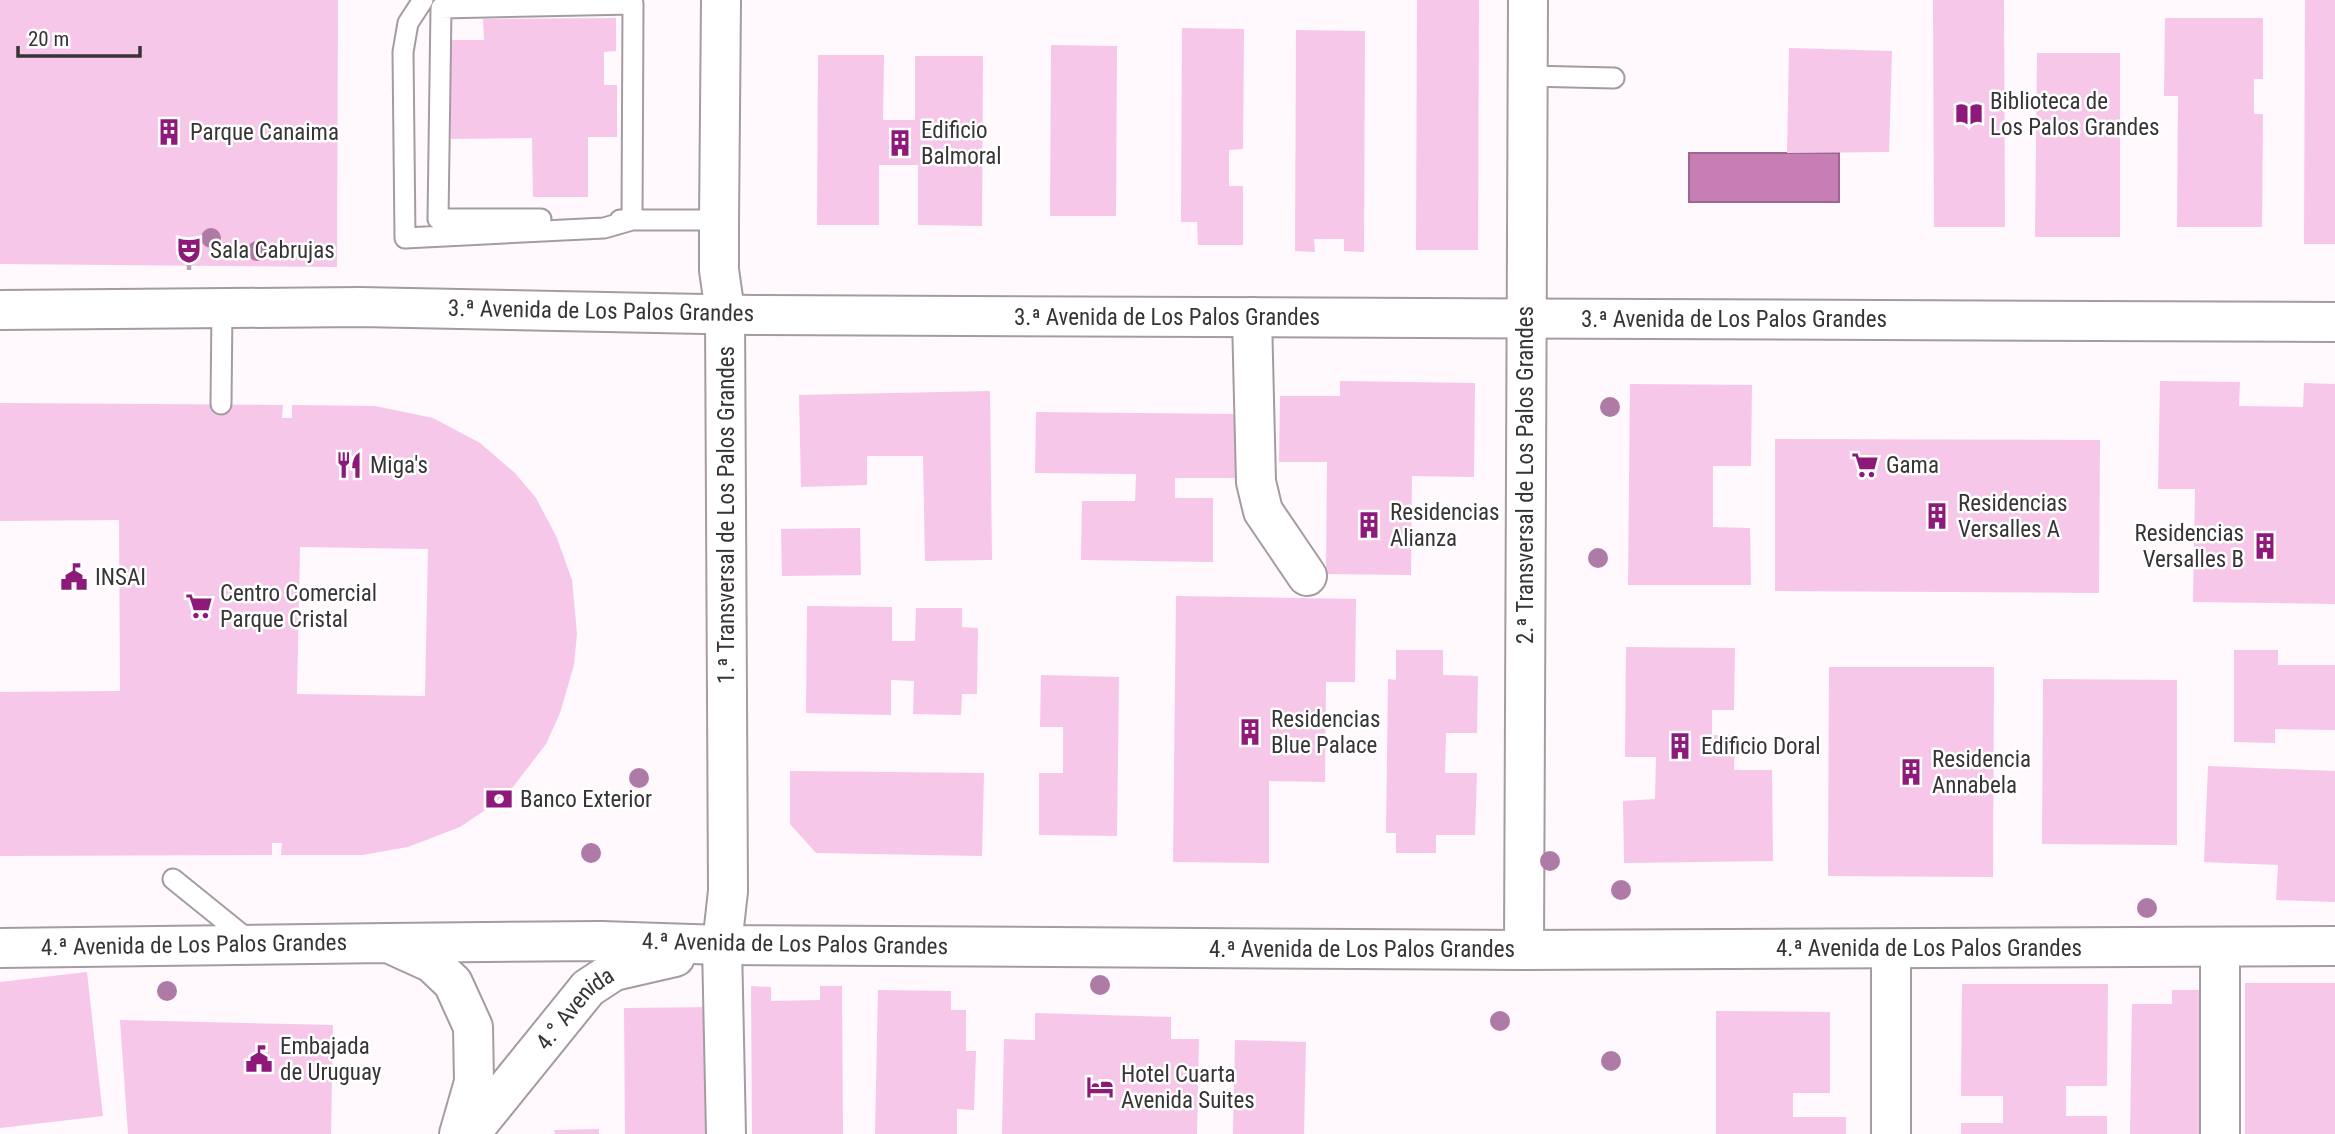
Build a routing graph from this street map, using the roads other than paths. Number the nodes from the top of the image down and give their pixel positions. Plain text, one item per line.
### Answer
1 (423, 0) edge
2 (721, 0) edge
3 (1528, 0) edge
4 (632, 1) edge
5 (1528, 76) junction
6 (1614, 78) dead end
7 (632, 220) junction
8 (719, 220) junction
9 (222, 308) junction
10 (0, 310) edge
11 (725, 312) junction
12 (1252, 317) junction
13 (1525, 318) junction
14 (2335, 322) edge
15 (221, 404) dead end
16 (1307, 576) dead end
17 (173, 879) dead end
18 (253, 943) junction
19 (388, 943) junction
20 (722, 945) junction
21 (2335, 946) edge
22 (2220, 947) junction
23 (0, 948) edge
24 (1891, 949) junction
25 (1524, 950) junction
26 (459, 1134) edge
27 (470, 1134) edge
28 (726, 1134) edge
29 (1891, 1134) edge
30 (2220, 1134) edge

1 - 7 lane
2 - 8 street, 1.ª Transversal de Los Palos Grandes
3 - 5 street, 2.ª Transversal de Los Palos Grandes
4 - 7 lane
4 - 7 lane
5 - 6 lane
5 - 13 street, 2.ª Transversal de Los Palos Grandes
7 - 8 lane
8 - 11 street, 1.ª Transversal de Los Palos Grandes
9 - 10 street, 3.ª Avenida de Los Palos Grandes
9 - 11 street, 3.ª Avenida de Los Palos Grandes
9 - 15 lane
11 - 12 street, 3.ª Avenida de Los Palos Grandes
11 - 20 street, 1.ª Transversal de Los Palos Grandes
12 - 13 street, 3.ª Avenida de Los Palos Grandes
12 - 16 street
13 - 14 street, 3.ª Avenida de Los Palos Grandes
13 - 25 street, 2.ª Transversal de Los Palos Grandes
17 - 18 lane
18 - 19 street, 4.ª Avenida de Los Palos Grandes
18 - 23 street, 4.ª Avenida de Los Palos Grandes
19 - 20 street, 4.ª Avenida de Los Palos Grandes
19 - 26 street, 4.ª Avenida de Los Palos Grandes
20 - 25 street, 4.ª Avenida de Los Palos Grandes
20 - 27 street, 4.° Avenida
20 - 28 street, 1.ª Transversal de Los Palos Grandes
21 - 22 street, 4.ª Avenida de Los Palos Grandes
22 - 24 street, 4.ª Avenida de Los Palos Grandes
22 - 30 street
24 - 25 street, 4.ª Avenida de Los Palos Grandes
24 - 29 street

